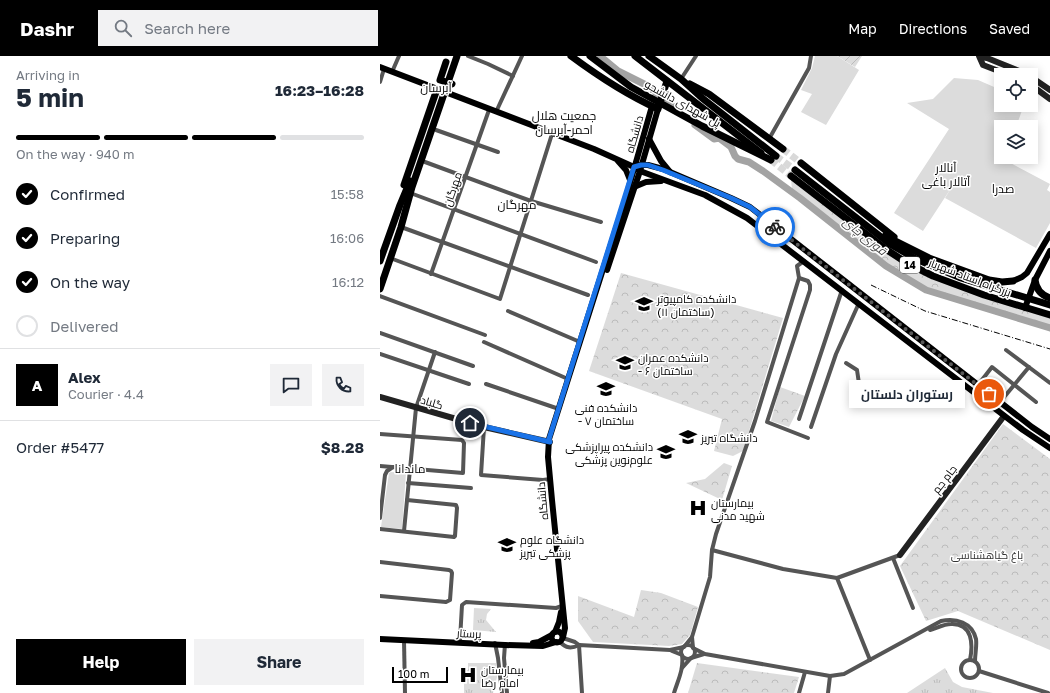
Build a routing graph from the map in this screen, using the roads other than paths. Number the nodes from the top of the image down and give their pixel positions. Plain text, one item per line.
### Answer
1 (399, 56) edge
2 (453, 56) edge
3 (457, 56) edge
4 (462, 56) edge
5 (468, 56) edge
6 (522, 56) edge
7 (571, 56) edge
8 (579, 56) edge
9 (590, 56) edge
10 (634, 56) edge
11 (649, 56) edge
12 (696, 56) edge
13 (811, 56) edge
14 (980, 57) edge
15 (447, 59) edge
16 (458, 67) junction
17 (382, 68) edge
18 (1011, 68) edge
19 (994, 69) edge
20 (393, 70) junction
21 (513, 76) junction
22 (681, 79) junction
23 (667, 81) junction
24 (380, 82) edge
25 (1038, 82) edge
26 (437, 89) junction
27 (621, 90) junction
28 (1050, 90) edge
29 (1038, 91) edge
30 (449, 94) junction
31 (1050, 99) edge
32 (655, 108) junction
33 (489, 110) junction
34 (496, 113) junction
35 (422, 132) junction
36 (435, 133) junction
37 (552, 134) junction
38 (648, 139) junction
39 (769, 139) junction
40 (476, 145) junction
41 (783, 149) tunnel mouth
42 (498, 152) dead end
43 (773, 158) junction
44 (615, 159) junction
45 (425, 162) junction
46 (801, 163) tunnel mouth
47 (638, 168) junction
48 (663, 170) junction
49 (671, 173) junction
50 (465, 177) junction
51 (663, 179) junction
52 (632, 185) junction
53 (411, 189) junction
54 (531, 201) junction
55 (403, 206) junction
56 (454, 209) junction
57 (601, 222) dead end
58 (401, 227) junction
59 (873, 230) junction
60 (520, 234) junction
61 (1050, 234) edge
62 (442, 242) junction
63 (903, 245) junction
64 (1050, 251) edge
65 (381, 257) edge
66 (390, 258) junction
67 (804, 261) junction
68 (596, 262) dead end
69 (510, 266) junction
70 (431, 274) junction
71 (799, 278) junction
72 (989, 280) junction
73 (1035, 280) junction
74 (1013, 281) junction
75 (380, 289) edge
76 (842, 290) junction
77 (588, 295) dead end
78 (984, 295) junction
79 (380, 296) edge
80 (1048, 298) edge
81 (1003, 302) junction
82 (859, 304) junction
83 (1050, 305) edge
84 (1025, 308) junction
85 (508, 311) dead end
86 (1041, 312) junction
87 (1050, 315) edge
88 (893, 319) junction
89 (888, 326) junction
90 (380, 333) edge
91 (485, 335) dead end
92 (484, 342) dead end
93 (580, 342) junction
94 (1006, 350) dead end
95 (435, 352) junction
96 (380, 354) edge
97 (846, 363) dead end
98 (473, 366) dead end
99 (1029, 367) junction
100 (428, 370) junction
101 (568, 379) junction
102 (1050, 383) edge
103 (469, 384) dead end
104 (486, 384) dead end
105 (978, 385) junction
106 (1014, 385) junction
107 (380, 397) edge
108 (861, 397) dead end
109 (1000, 402) junction
110 (1036, 402) dead end
111 (416, 408) junction
112 (559, 409) junction
113 (1004, 416) junction
114 (799, 419) dead end
115 (484, 427) junction
116 (811, 427) dead end
117 (380, 434) edge
118 (413, 437) junction
119 (808, 438) dead end
120 (1050, 439) edge
121 (550, 442) junction
122 (1050, 448) edge
123 (380, 466) edge
124 (394, 467) junction
125 (410, 469) junction
126 (550, 479) junction
127 (382, 481) edge
128 (408, 483) junction
129 (471, 488) dead end
130 (381, 499) edge
131 (407, 500) junction
132 (380, 518) edge
133 (380, 529) edge
134 (404, 531) junction
135 (712, 550) junction
136 (900, 555) joint
137 (892, 558) junction
138 (380, 562) edge
139 (837, 578) junction
140 (380, 596) edge
141 (562, 606) junction
142 (913, 608) dead end
143 (554, 633) junction
144 (916, 635) junction
145 (380, 636) edge
146 (692, 637) junction
147 (380, 639) edge
148 (404, 640) junction
149 (460, 640) junction
150 (561, 640) junction
151 (495, 644) junction
152 (505, 644) junction
153 (579, 645) junction
154 (684, 647) junction
155 (693, 648) junction
156 (670, 650) junction
157 (705, 654) junction
158 (682, 655) junction
159 (691, 658) junction
160 (870, 660) junction
161 (970, 660) junction
162 (976, 661) junction
163 (682, 668) junction
164 (980, 671) junction
165 (805, 672) junction
166 (830, 676) junction
167 (504, 687) junction
168 (405, 693) edge
169 (499, 693) edge
170 (502, 693) edge
171 (507, 693) edge
172 (582, 693) edge
173 (674, 693) edge
174 (799, 693) edge
175 (828, 693) edge
176 (1048, 693) edge

1 - 20 street
2 - 53 highway
3 - 53 highway
4 - 16 highway
5 - 21 street
6 - 21 street
7 - 27 highway
8 - 27 highway
9 - 43 highway, پل شهدای دانشجو
10 - 23 highway
11 - 22 highway
12 - 22 street
13 - 39 street
14 - 18 main road
14 - 19 main road
15 - 16 highway
15 - 16 highway
17 - 20 main road
17 - 24 street
20 - 26 main road
21 - 34 street
22 - 39 highway
22 - 43 highway
23 - 32 highway
23 - 43 highway
25 - 28 main road
26 - 30 main road
26 - 35 highway
27 - 32 highway
29 - 31 main road
30 - 33 main road
30 - 36 highway
32 - 38 main road, دانشگاه
32 - 47 main road, دانشگاه
33 - 34 main road
33 - 40 street, مهرگان
34 - 37 main road
35 - 36 highway
35 - 55 highway
36 - 40 street
36 - 45 highway
37 - 44 main road
37 - 54 street
38 - 47 main road, دانشگاه
38 - 49 main road
39 - 41 highway
40 - 42 street
40 - 50 street, مهرگان
44 - 47 main road
44 - 52 main road
45 - 50 street
45 - 53 highway
46 - 63 highway
47 - 48 main road
47 - 51 main road
47 - 52 main road, دانشگاه
48 - 49 main road
48 - 51 main road
49 - 88 main road
50 - 54 street
50 - 56 street, مهرگان
51 - 52 main road
51 - 67 main road
52 - 93 main road, دانشگاه
52 - 121 main road, دانشگاه
53 - 55 highway
53 - 56 street
54 - 57 street
54 - 60 street
55 - 58 highway
55 - 65 highway
56 - 60 street
56 - 62 street, مهرگان
58 - 62 street
58 - 66 highway
59 - 63 highway
59 - 78 highway, بزرگراه استاد شهریار / 14
59 - 83 highway, بزرگراه استاد شهریار
60 - 68 street
60 - 69 street
61 - 74 main road
62 - 69 street
62 - 70 street, مهرگان
63 - 72 highway, 14
64 - 73 main road
66 - 70 street
66 - 75 highway
67 - 71 street
67 - 76 main road
69 - 70 street
69 - 77 street
71 - 119 street
71 - 135 street
72 - 74 highway
72 - 78 highway
73 - 80 highway
73 - 84 main road
74 - 81 highway
76 - 82 main road
76 - 114 street
78 - 81 highway, بزرگراه استاد شهریار / 14
79 - 91 street
80 - 86 highway
81 - 84 highway, بزرگراه استاد شهریار / 14
82 - 89 main road
82 - 116 street
84 - 86 highway, بزرگراه استاد شهریار / 14
85 - 93 street
86 - 87 highway, بزرگراه استاد شهریار / 14
88 - 89 main road
88 - 105 main road
89 - 113 main road
90 - 95 street
92 - 101 street
93 - 101 main road, دانشگاه
94 - 99 street
95 - 98 street
95 - 100 street
96 - 100 street
97 - 108 street
99 - 102 street
99 - 106 street
100 - 103 street
100 - 111 street
101 - 112 main road, دانشگاه
104 - 112 street
105 - 106 street
105 - 109 main road
106 - 109 street
106 - 110 street
107 - 111 main road, گلباد
109 - 120 main road
111 - 115 main road, گلباد
111 - 118 street
112 - 121 main road, دانشگاه
113 - 122 main road
113 - 136 main road, جام جم
115 - 121 main road, گلباد
115 - 126 street
117 - 118 street
118 - 125 street
118 - 125 street
121 - 126 main road, دانشگاه
123 - 124 street
124 - 125 street
124 - 127 street
125 - 128 street
126 - 141 main road, دانشگاه
127 - 130 street
128 - 129 street
128 - 131 street
130 - 132 street
131 - 134 street
131 - 134 street
133 - 134 street
135 - 139 street
135 - 146 street
136 - 137 street
137 - 139 street
137 - 142 street
138 - 140 street
139 - 160 street
141 - 143 main road, دانشگاه
141 - 149 street
141 - 150 main road, دانشگاه
143 - 150 main road
143 - 150 main road
143 - 152 main road, پرستار
144 - 160 street
144 - 161 street
144 - 162 street
145 - 149 main road, پرستار
146 - 154 street
146 - 155 street
147 - 148 main road, پرستار
148 - 151 main road, پرستار
148 - 168 street
149 - 151 main road, پرستار
150 - 152 main road, پرستار
150 - 153 street
150 - 153 street
151 - 152 main road, پرستار
151 - 167 street
152 - 167 street
153 - 156 street
153 - 172 street
154 - 155 street
154 - 156 street
154 - 158 street
155 - 157 street
155 - 159 street
156 - 158 street
157 - 159 street
157 - 165 street
158 - 159 street
158 - 163 street
159 - 163 street
160 - 166 street
161 - 162 street
161 - 164 street
162 - 164 street
163 - 173 street
164 - 176 street
165 - 166 street
165 - 174 street
166 - 175 street
167 - 169 street
167 - 170 street
167 - 171 street

